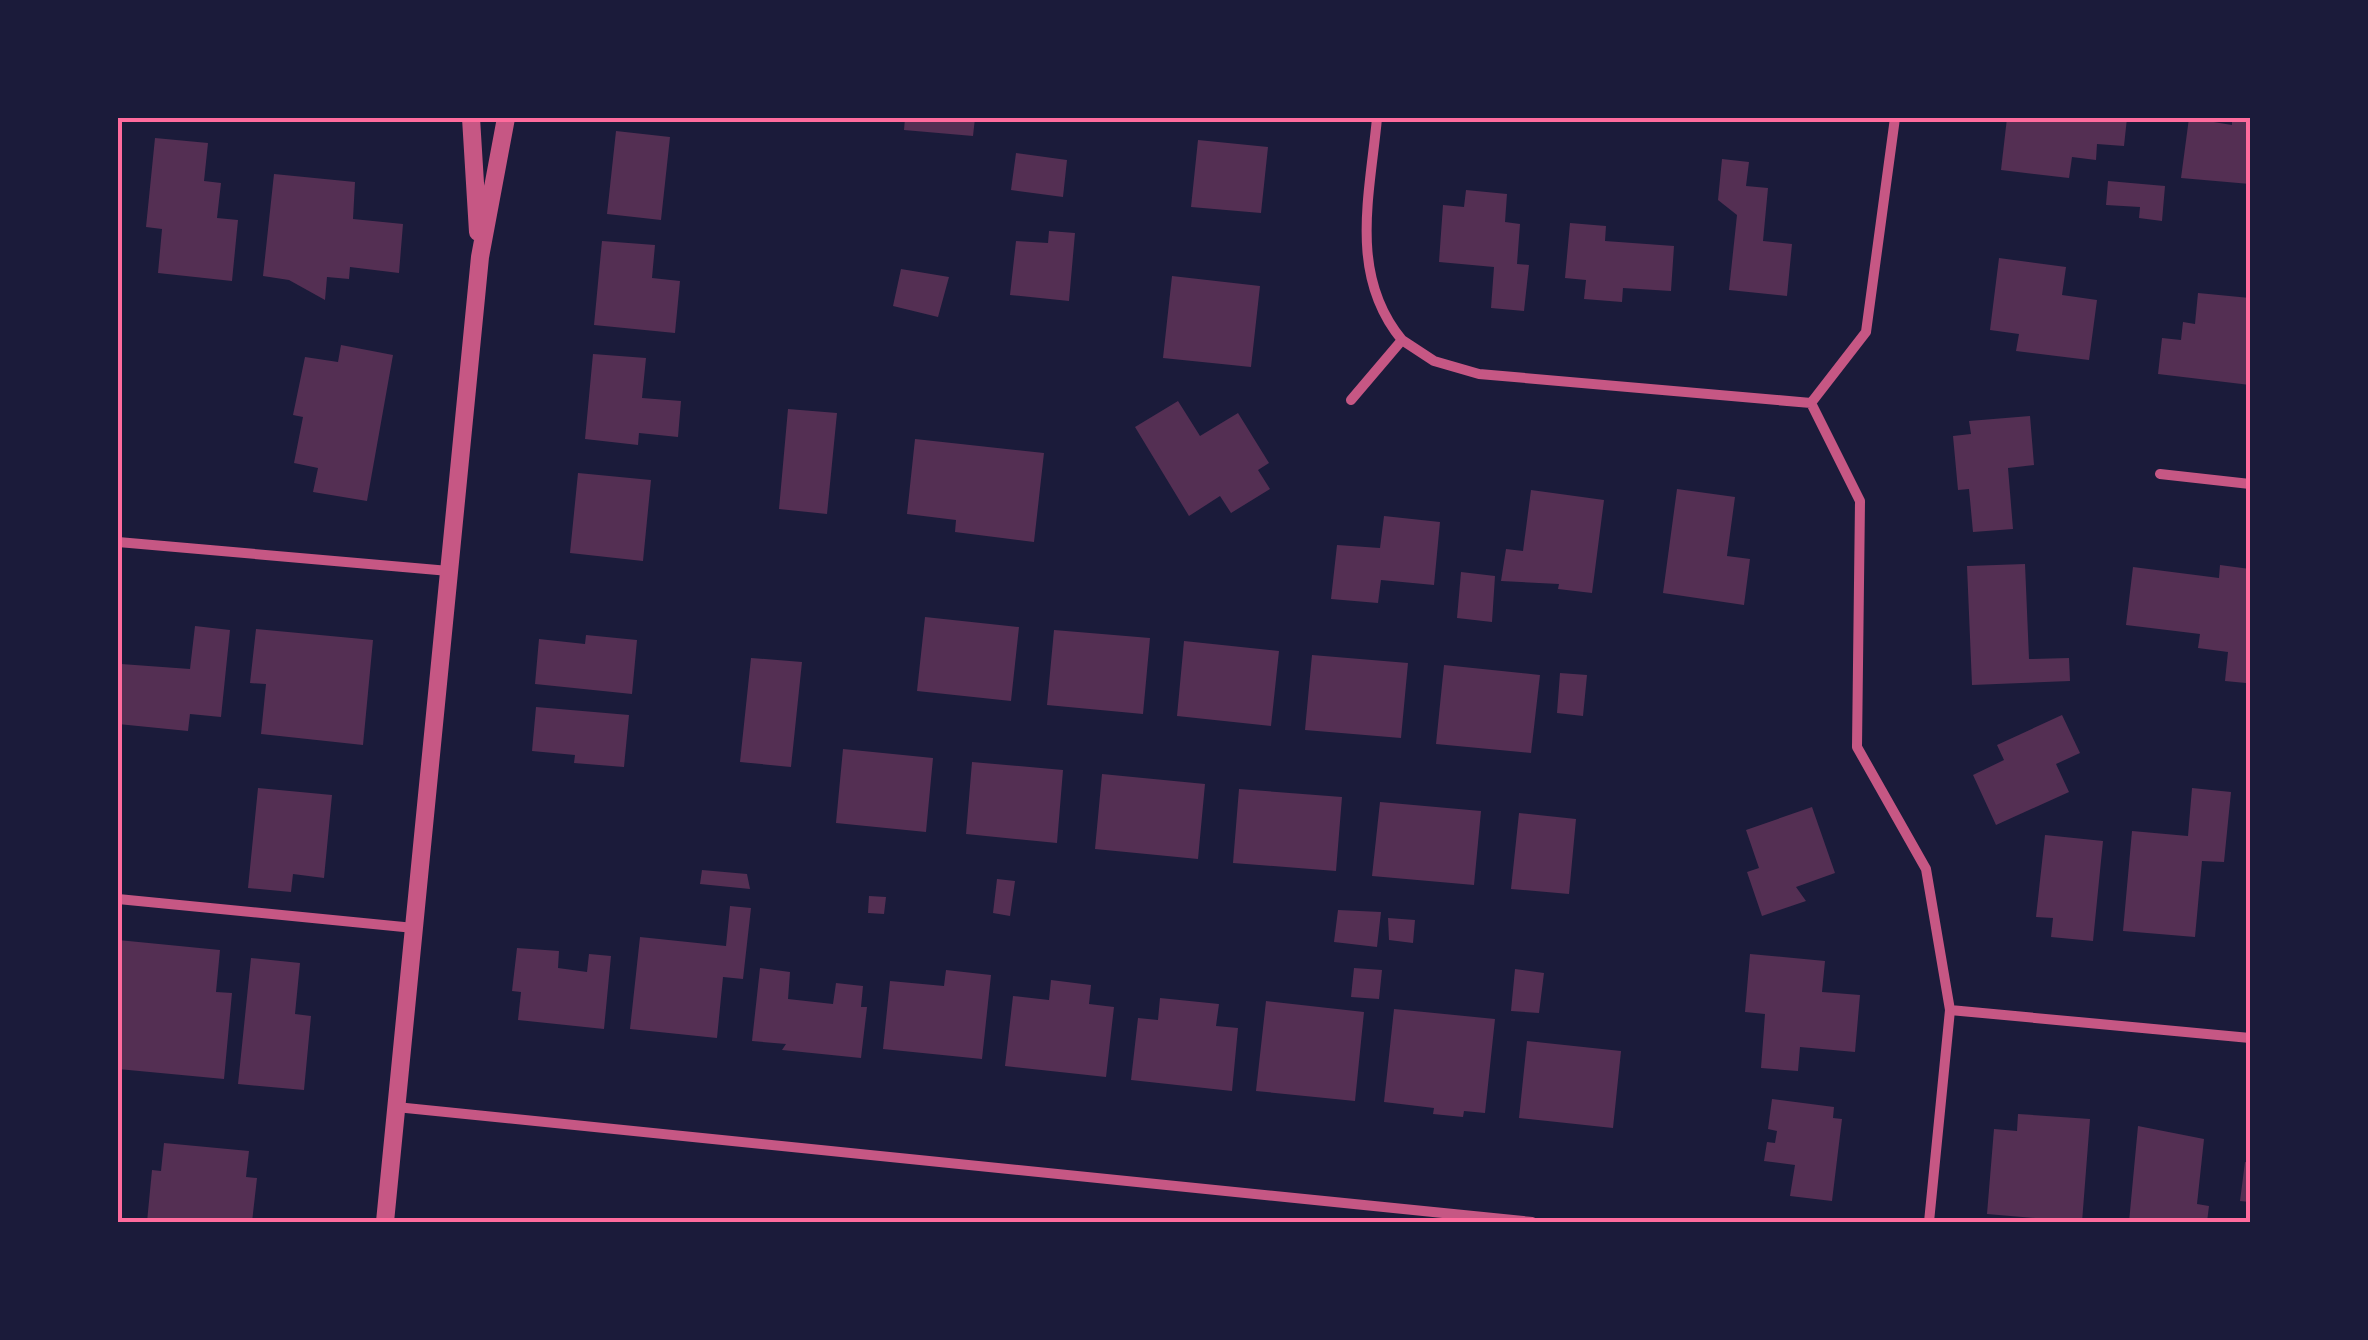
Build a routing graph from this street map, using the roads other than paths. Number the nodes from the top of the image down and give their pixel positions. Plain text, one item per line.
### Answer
1 (471, 118) edge
2 (506, 118) edge
3 (1377, 118) edge
4 (1895, 118) edge
5 (480, 257) junction
6 (1402, 340) junction
7 (1351, 400) dead end
8 (1811, 403) junction
9 (2160, 474) dead end
10 (2250, 484) edge
11 (118, 542) edge
12 (449, 572) junction
13 (118, 898) edge
14 (414, 928) junction
15 (1950, 1010) junction
16 (2250, 1038) edge
17 (396, 1107) junction
18 (384, 1222) edge
19 (1532, 1222) edge
20 (1929, 1222) edge

1 - 5 street
2 - 5 street
3 - 6 street
4 - 8 street
5 - 12 street
6 - 7 street
6 - 8 street
8 - 15 street
9 - 10 street
11 - 12 street
12 - 14 street
13 - 14 street
14 - 17 street
15 - 16 street
15 - 20 street
17 - 18 street
17 - 19 street

